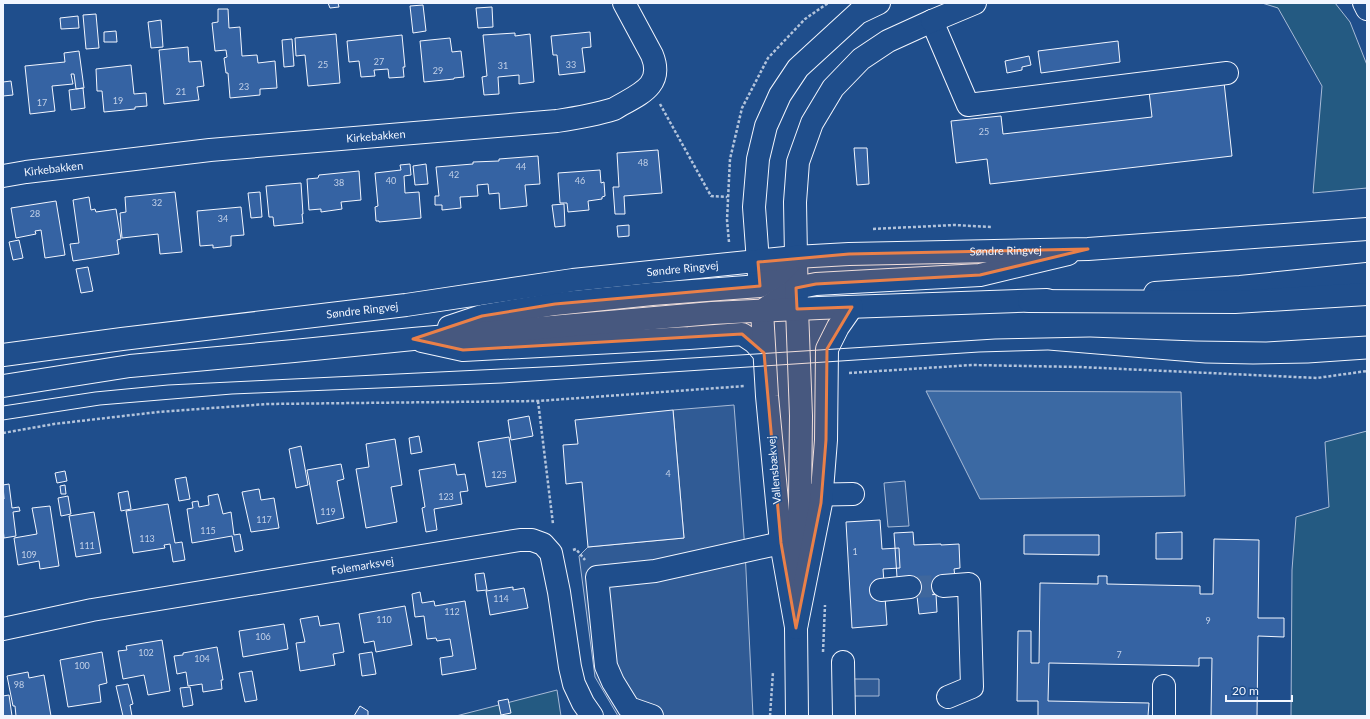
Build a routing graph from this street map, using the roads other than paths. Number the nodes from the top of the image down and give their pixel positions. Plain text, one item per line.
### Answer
1 (879, 3) edge
2 (975, 3) edge
3 (1364, 3) edge
4 (631, 6) edge
5 (1367, 9) edge
6 (932, 21) junction
7 (1227, 72) dead end
8 (3, 176) edge
9 (1366, 229) edge
10 (1088, 249) junction
11 (796, 258) junction
12 (758, 262) junction
13 (1366, 284) edge
14 (760, 286) junction
15 (797, 299) junction
16 (852, 306) junction
17 (762, 311) junction
18 (413, 339) junction
19 (764, 353) junction
20 (3, 355) edge
21 (3, 386) edge
22 (853, 494) dead end
23 (811, 495) junction
24 (776, 496) junction
25 (781, 543) junction
26 (943, 586) tunnel mouth
27 (910, 587) tunnel mouth
28 (881, 590) dead end
29 (796, 628) junction
30 (3, 629) edge
31 (843, 662) dead end
32 (1164, 686) dead end
33 (948, 696) dead end
34 (592, 716) edge
35 (652, 716) edge
36 (797, 716) edge
37 (844, 716) edge
38 (1164, 716) edge

1 - 12 main road, Vallensbækvej
2 - 6 main road
3 - 5 main road
4 - 8 main road, Kirkebakken
6 - 7 main road
6 - 11 main road
9 - 10 main road, Søndre Ringvej
10 - 11 main road, Søndre Ringvej
10 - 15 main road
11 - 12 main road, Søndre Ringvej
11 - 14 main road
11 - 15 main road
12 - 14 main road, Vallensbækvej
12 - 20 main road, Søndre Ringvej
13 - 16 main road
14 - 17 main road, Vallensbækvej
14 - 18 main road
15 - 16 main road
15 - 17 main road
15 - 23 main road
16 - 23 main road
17 - 18 main road
17 - 19 main road, Vallensbækvej
18 - 19 main road
18 - 21 main road
19 - 24 main road, Vallensbækvej
22 - 23 main road
23 - 24 main road
23 - 29 main road
24 - 25 main road, Vallensbækvej
25 - 29 main road, Vallensbækvej
25 - 35 main road
26 - 33 main road
27 - 28 main road
29 - 36 main road, Vallensbækvej
30 - 34 main road, Folemarksvej
31 - 37 main road
32 - 38 main road

